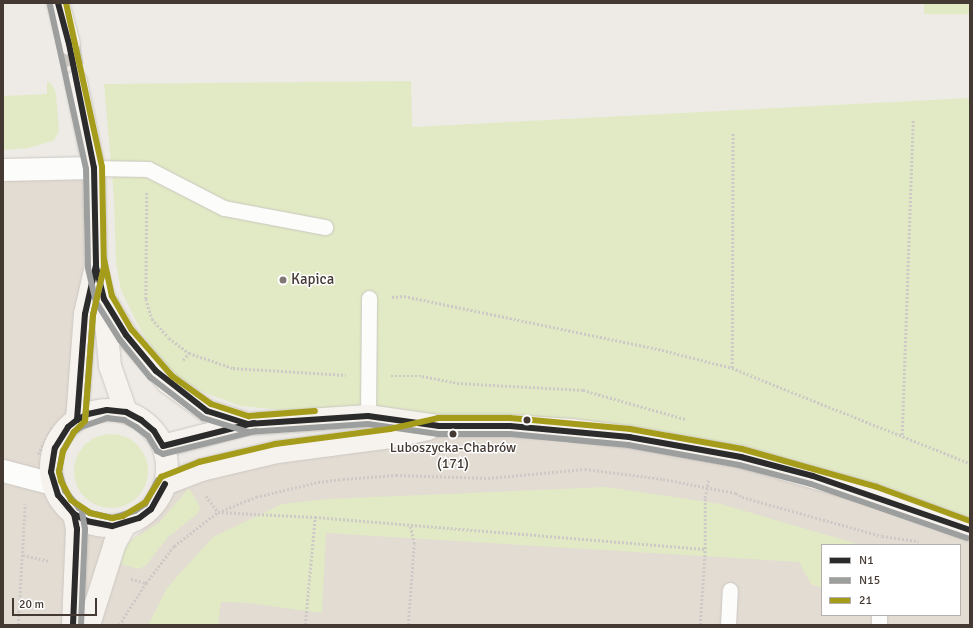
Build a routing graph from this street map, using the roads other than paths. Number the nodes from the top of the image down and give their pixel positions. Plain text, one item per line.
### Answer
1 (58, 3) edge
2 (69, 44) tunnel mouth
3 (76, 82) tunnel mouth
4 (94, 168) junction
5 (3, 170) edge
6 (325, 227) dead end
7 (96, 267) junction
8 (369, 298) road end
9 (104, 299) junction
10 (126, 412) junction
11 (368, 416) junction
12 (77, 420) junction
13 (248, 424) junction
14 (439, 426) junction
15 (163, 446) junction
16 (3, 471) edge
17 (53, 484) junction
18 (165, 484) junction
19 (74, 514) junction
20 (126, 524) junction
21 (970, 530) edge
22 (730, 590) dead end
23 (73, 625) edge
24 (89, 625) edge
25 (728, 625) edge

1 - 2 street
3 - 4 street
4 - 5 street
4 - 6 lane
4 - 7 street
7 - 9 street
7 - 12 street
8 - 11 lane
9 - 10 street
9 - 13 street
10 - 12 street
10 - 15 street
11 - 13 street
11 - 14 street
12 - 17 street
13 - 15 street
14 - 18 street
14 - 21 street
15 - 18 street
16 - 17 street
17 - 19 street
18 - 20 street
19 - 20 street
19 - 23 street
20 - 24 street
22 - 25 lane

